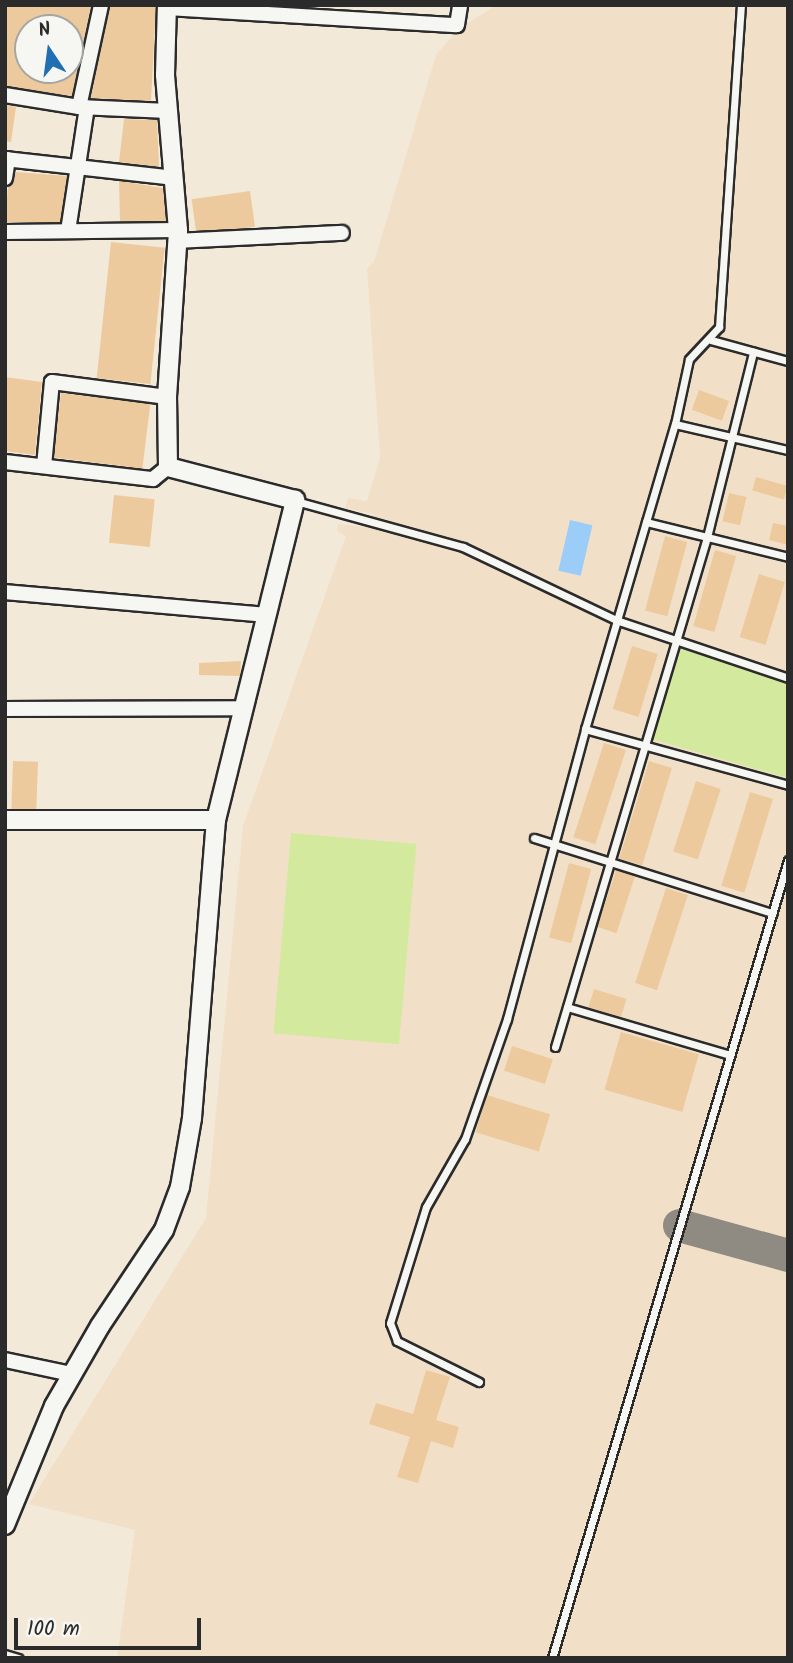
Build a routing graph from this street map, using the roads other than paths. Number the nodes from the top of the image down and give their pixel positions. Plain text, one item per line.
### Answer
1 (101, 5) edge
2 (460, 5) edge
3 (741, 5) edge
4 (167, 7) edge
5 (343, 13) edge
6 (5, 94) edge
7 (83, 107) junction
8 (168, 111) junction
9 (6, 159) edge
10 (77, 167) junction
11 (5, 178) edge
12 (175, 178) junction
13 (68, 231) junction
14 (5, 232) edge
15 (342, 233) dead end
16 (178, 235) junction
17 (711, 340) junction
18 (753, 352) junction
19 (788, 361) edge
20 (167, 397) junction
21 (675, 424) junction
22 (733, 437) junction
23 (788, 450) edge
24 (5, 462) edge
25 (44, 466) junction
26 (168, 467) junction
27 (295, 500) junction
28 (646, 522) junction
29 (707, 537) junction
30 (788, 557) edge
31 (5, 592) edge
32 (266, 615) junction
33 (616, 620) junction
34 (676, 642) junction
35 (788, 678) edge
36 (243, 708) junction
37 (5, 709) edge
38 (585, 729) junction
39 (645, 745) junction
40 (788, 785) edge
41 (5, 820) edge
42 (216, 820) junction
43 (534, 838) dead end
44 (555, 845) junction
45 (788, 860) edge
46 (610, 862) junction
47 (772, 913) junction
48 (567, 1007) junction
49 (555, 1047) dead end
50 (727, 1054) junction
51 (5, 1360) edge
52 (71, 1374) junction
53 (479, 1382) dead end
54 (5, 1525) edge
55 (5, 1654) edge
56 (18, 1658) edge
57 (552, 1658) edge

1 - 7 street
2 - 5 street
3 - 17 lane
4 - 5 street
4 - 8 street
6 - 7 street
7 - 8 street
7 - 10 street
8 - 12 street
9 - 10 street
9 - 11 street
10 - 12 street
10 - 13 street
12 - 16 street
13 - 14 street
13 - 16 street
15 - 16 street
16 - 20 street
17 - 18 lane
17 - 21 lane
18 - 19 lane
18 - 22 lane
20 - 25 street
20 - 26 street
21 - 22 lane
21 - 28 lane
22 - 23 lane
22 - 29 lane
24 - 25 street
25 - 26 street
26 - 27 street
27 - 32 street
27 - 33 lane
28 - 29 lane
28 - 33 lane
29 - 30 lane
29 - 34 lane
31 - 32 street
32 - 36 street
33 - 34 lane
33 - 38 lane
34 - 35 lane
34 - 39 lane
36 - 37 street
36 - 42 street
38 - 39 lane
38 - 44 lane
39 - 40 lane
39 - 46 lane
41 - 42 street
42 - 52 street
43 - 44 lane
44 - 46 lane
44 - 53 lane
45 - 47 lane
46 - 47 lane
46 - 48 lane
47 - 50 lane
48 - 49 lane
48 - 50 lane
50 - 57 lane
51 - 52 street
52 - 54 street
55 - 56 lane

